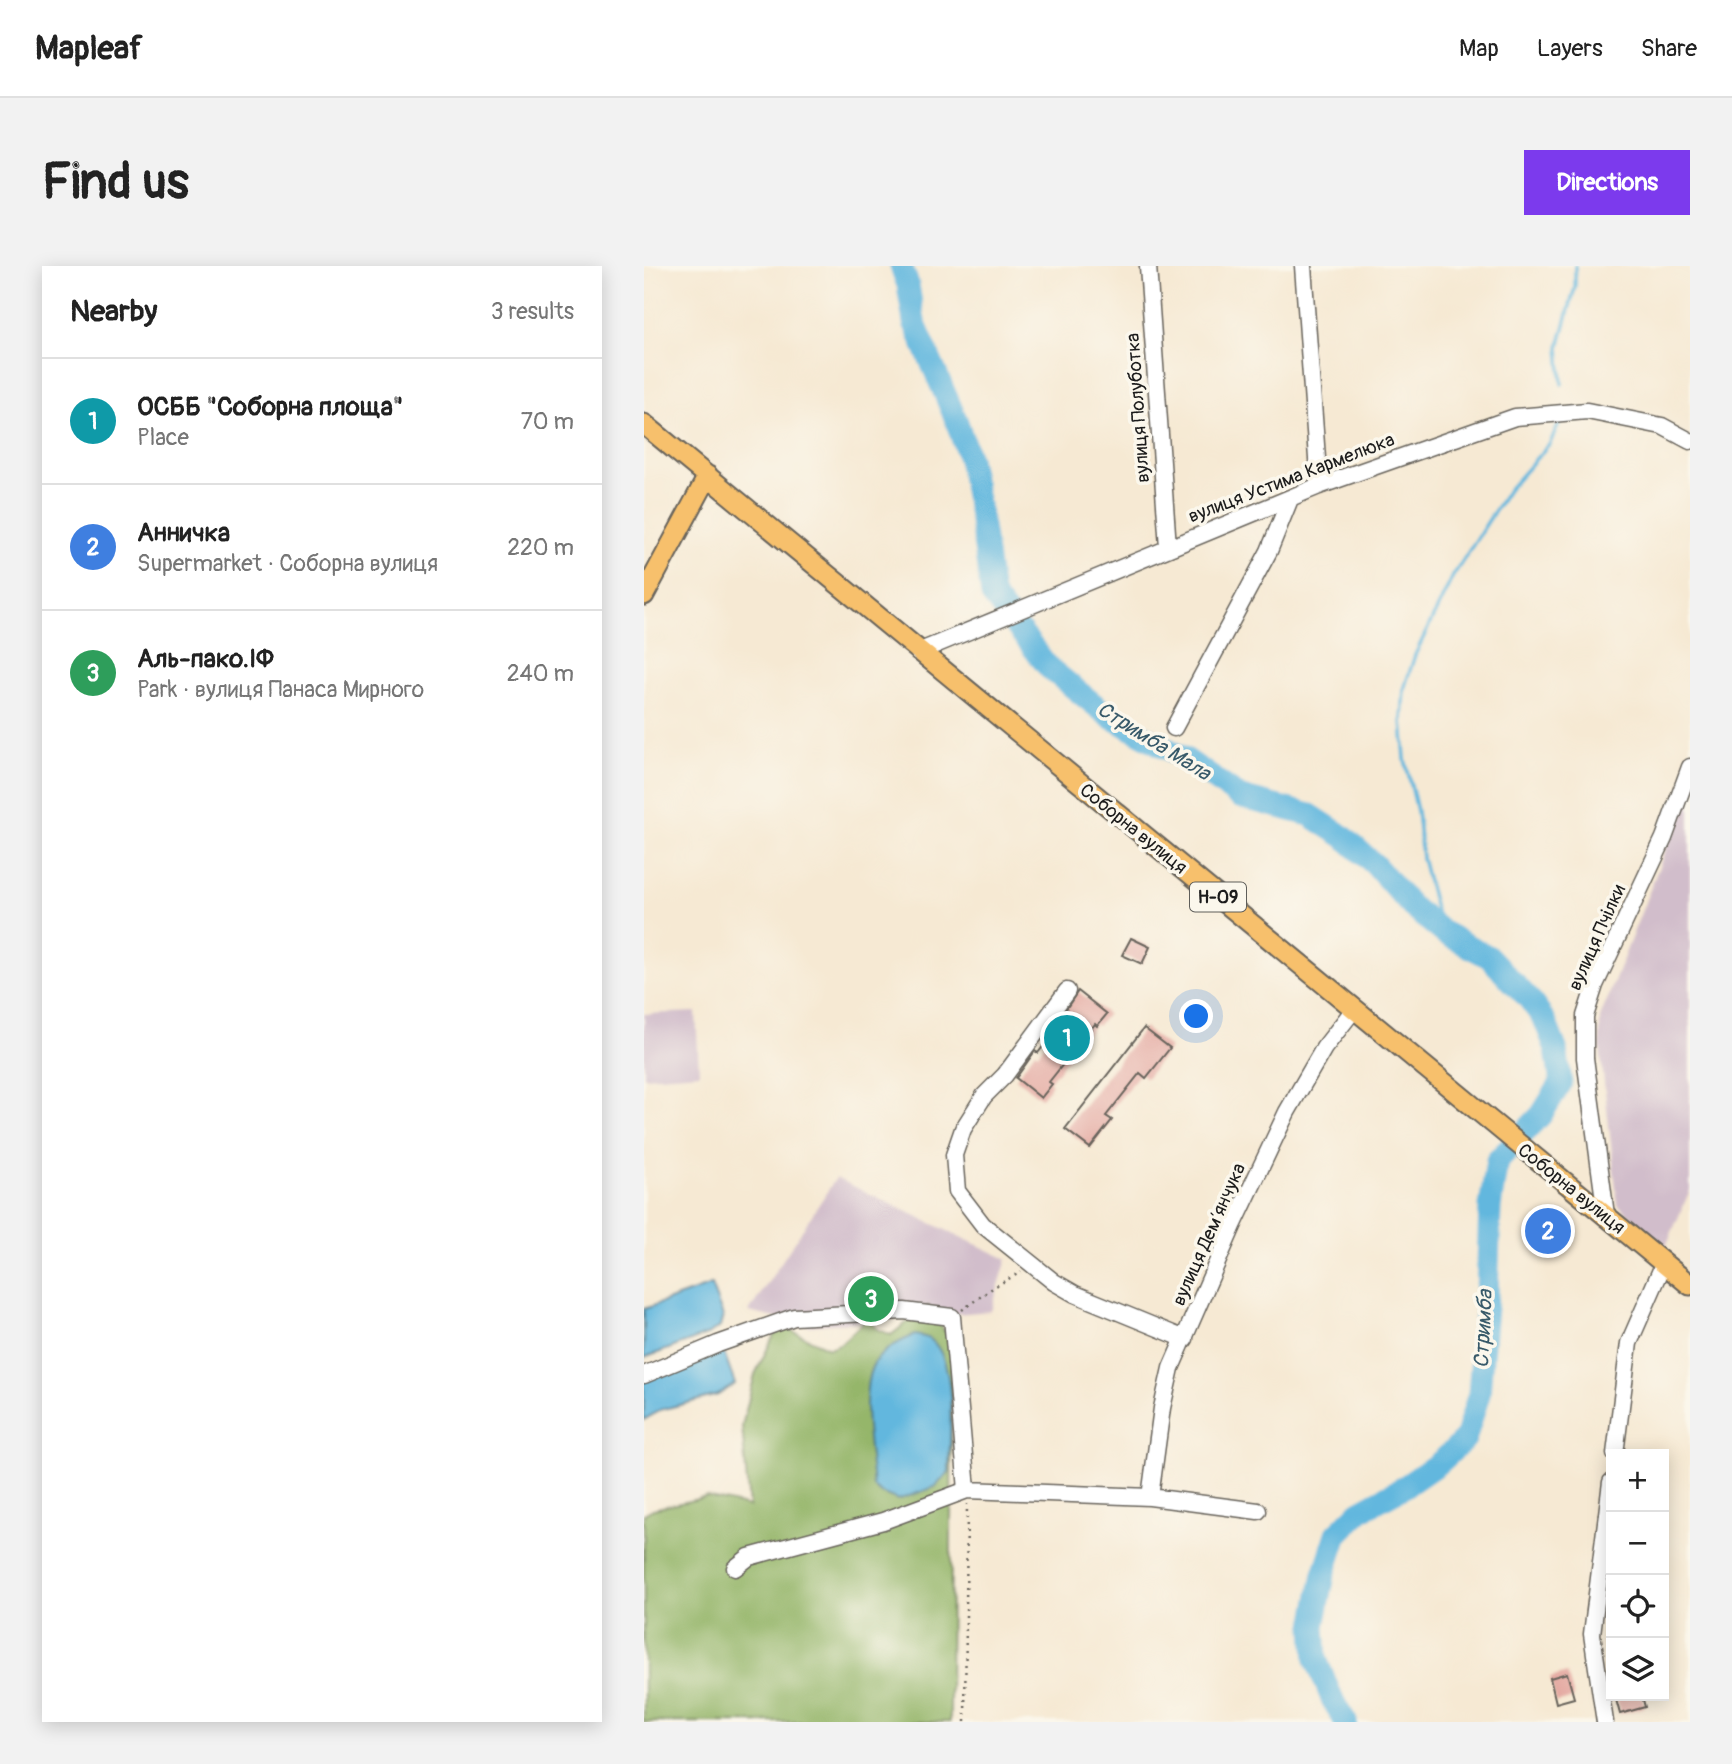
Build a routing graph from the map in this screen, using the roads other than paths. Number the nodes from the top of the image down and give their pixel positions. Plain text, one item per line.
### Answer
1 (1148, 266) edge
2 (1303, 266) edge
3 (644, 424) edge
4 (1690, 441) edge
5 (708, 476) junction
6 (1319, 486) junction
7 (1290, 499) junction
8 (1168, 547) junction
9 (644, 595) edge
10 (918, 652) junction
11 (1174, 728) dead end
12 (1690, 767) edge
13 (1067, 991) dead end
14 (1355, 1008) junction
15 (1606, 1215) junction
16 (1664, 1263) junction
17 (1690, 1285) edge
18 (1185, 1339) junction
19 (644, 1375) edge
20 (1616, 1449) edge
21 (967, 1490) junction
22 (1150, 1497) junction
23 (1258, 1511) dead end
24 (1607, 1512) edge
25 (735, 1568) dead end
26 (1605, 1722) edge

1 - 8 street, вулиця Полуботка
2 - 6 street
3 - 5 main road, Соборна вулиця / Н-09
4 - 6 street, вулиця Устима Кармелюка
5 - 9 main road
5 - 10 main road, Соборна вулиця / Н-09
6 - 7 street, вулиця Устима Кармелюка
7 - 8 street, вулиця Устима Кармелюка
7 - 11 street
8 - 10 street, вулиця Устима Кармелюка
10 - 14 main road, Соборна вулиця / Н-09
12 - 15 street, вулиця Пчілки
13 - 18 street
14 - 15 main road, Соборна вулиця / Н-09
14 - 18 street, вулиця Демʼянчука
15 - 16 main road, Соборна вулиця / Н-09
16 - 17 main road, Соборна вулиця / Н-09
16 - 20 street
18 - 22 street, вулиця Демʼянчука
19 - 21 street
21 - 22 street
21 - 25 street
22 - 23 street
24 - 26 street

